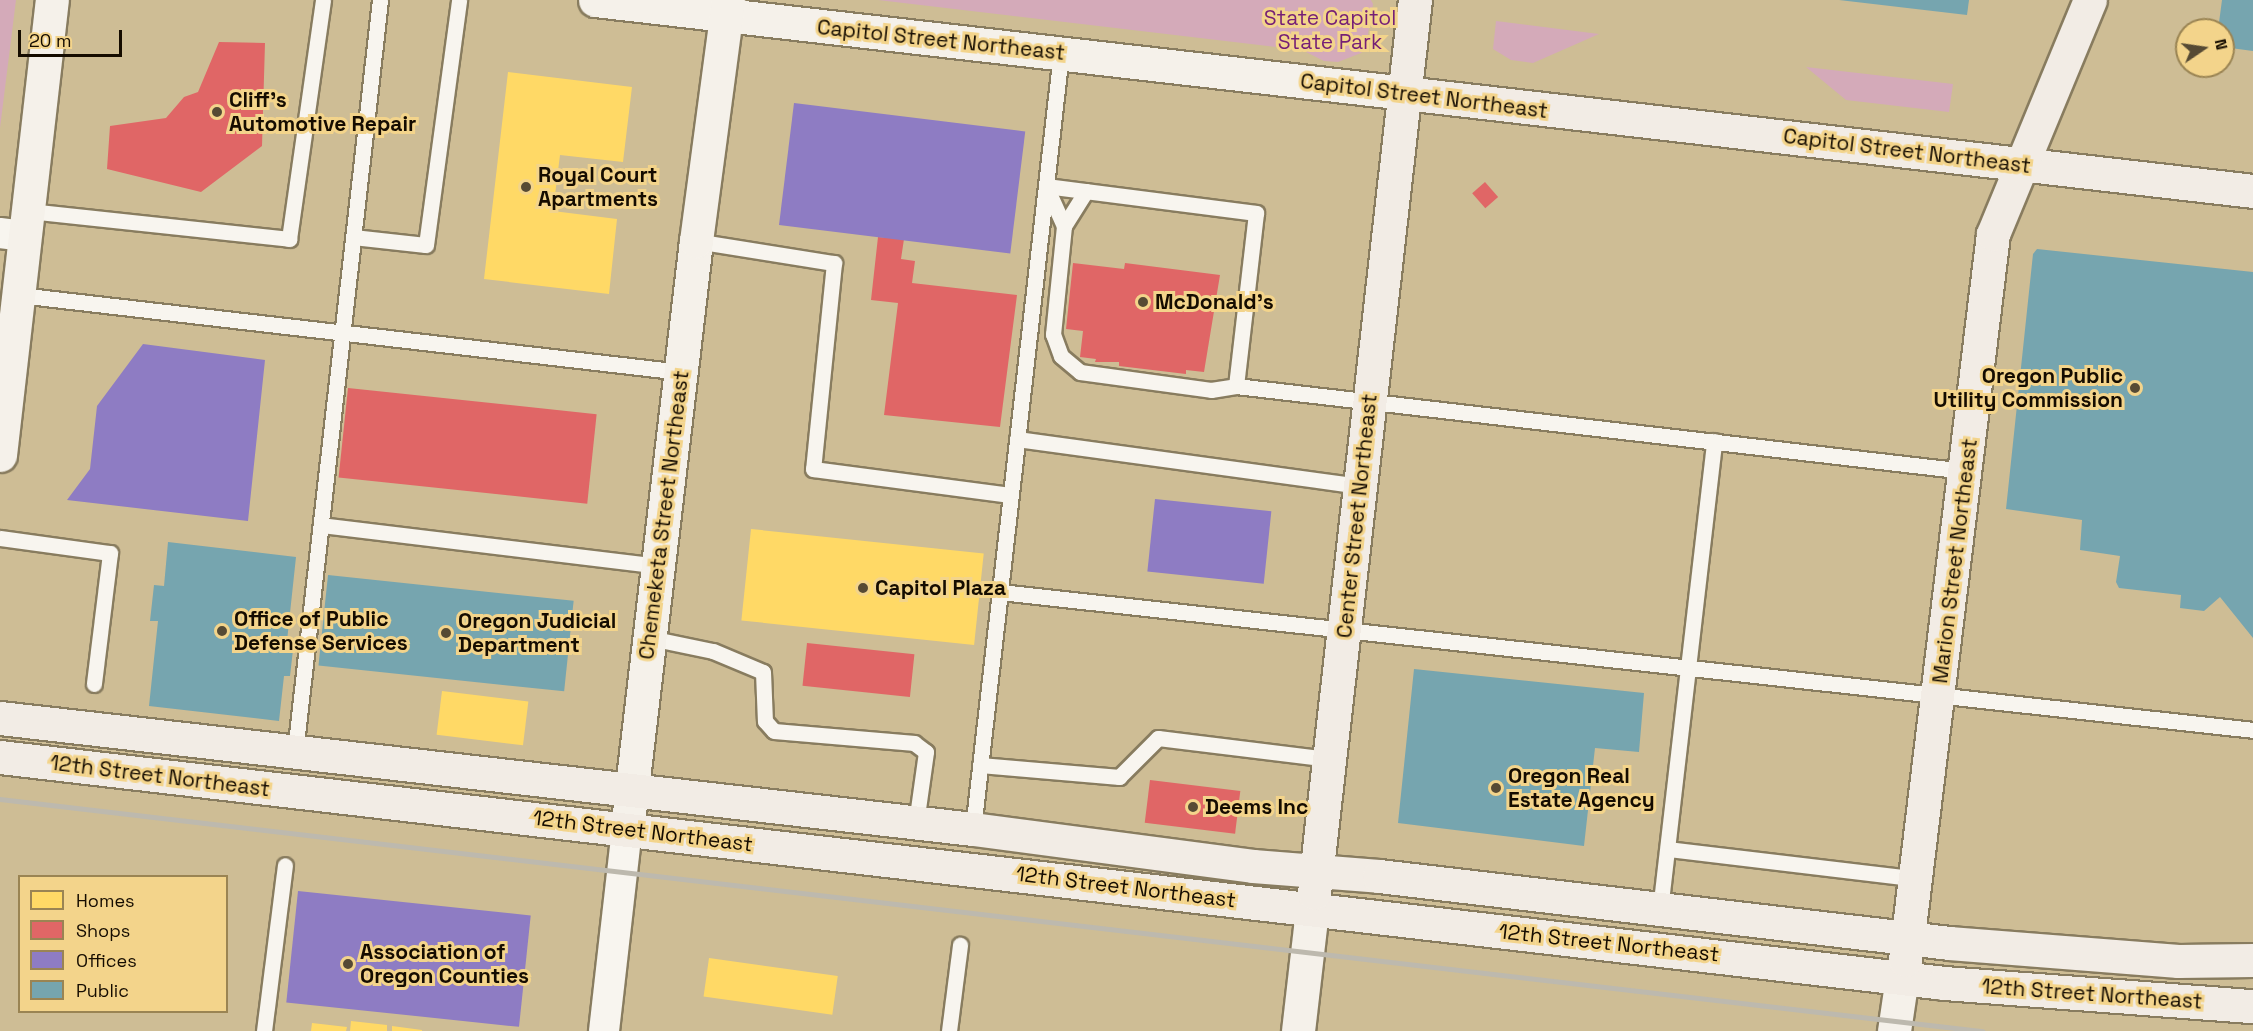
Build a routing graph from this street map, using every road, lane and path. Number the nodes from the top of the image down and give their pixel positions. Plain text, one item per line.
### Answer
1 (52, 0) edge
2 (323, 0) edge
3 (380, 0) edge
4 (459, 0) edge
5 (595, 0) edge
6 (1415, 0) edge
7 (2090, 0) edge
8 (728, 7) edge
9 (1061, 53) junction
10 (1405, 93) junction
11 (2019, 164) junction
12 (1046, 186) junction
13 (2253, 191) edge
14 (1086, 192) junction
15 (1064, 226) junction
16 (18, 227) edge
17 (353, 237) junction
18 (696, 241) junction
19 (19, 295) junction
20 (343, 332) junction
21 (681, 372) junction
22 (1236, 386) junction
23 (1370, 401) junction
24 (1017, 439) junction
25 (1713, 441) junction
26 (0, 455) edge
27 (1965, 471) junction
28 (1360, 486) junction
29 (1010, 495) junction
30 (321, 525) junction
31 (0, 538) edge
32 (658, 566) junction
33 (1000, 592) junction
34 (1344, 627) junction
35 (650, 638) junction
36 (1688, 666) junction
37 (94, 684) dead end
38 (1940, 694) junction
39 (0, 718) edge
40 (2253, 730) edge
41 (295, 752) junction
42 (0, 758) edge
43 (1330, 759) junction
44 (980, 765) junction
45 (632, 790) junction
46 (916, 823) junction
47 (973, 829) junction
48 (627, 830) junction
49 (1668, 849) junction
50 (285, 865) dead end
51 (1317, 871) junction
52 (1918, 879) junction
53 (1312, 910) junction
54 (1660, 910) junction
55 (1909, 939) junction
56 (960, 945) dead end
57 (2253, 960) edge
58 (1902, 977) junction
59 (2253, 1006) edge
60 (264, 1031) edge
61 (604, 1031) edge
62 (949, 1031) edge
63 (1298, 1031) edge
64 (1894, 1031) edge

1 - 16 street
2 - 16 lane
3 - 17 lane
4 - 17 lane
5 - 8 street, Capitol Street Northeast
6 - 10 main road, Center Street Northeast
7 - 11 main road, Marion Street Northeast
8 - 9 street, Capitol Street Northeast
8 - 18 street, Chemeketa Street Northeast
9 - 10 street, Capitol Street Northeast
9 - 12 lane
10 - 11 main road, Capitol Street Northeast
10 - 23 main road, Center Street Northeast
11 - 13 main road, Capitol Street Northeast
11 - 27 main road, Marion Street Northeast
12 - 14 lane
12 - 15 lane
12 - 24 lane
14 - 15 lane
14 - 22 lane
15 - 22 lane
16 - 19 street
17 - 20 lane
18 - 21 street, Chemeketa Street Northeast
18 - 29 lane
19 - 20 lane
19 - 26 street
20 - 21 lane
20 - 30 lane
21 - 32 street, Chemeketa Street Northeast
22 - 23 lane
23 - 25 lane
23 - 28 main road, Center Street Northeast
24 - 28 lane
24 - 29 lane
25 - 27 lane
25 - 36 lane
27 - 38 main road, Marion Street Northeast
28 - 34 main road, Center Street Northeast
29 - 33 lane
30 - 32 lane
30 - 41 lane
31 - 37 lane
32 - 35 street, Chemeketa Street Northeast
33 - 34 lane
33 - 44 lane
34 - 36 lane
34 - 43 main road, Center Street Northeast
35 - 45 street, Chemeketa Street Northeast
35 - 46 lane
36 - 38 lane
36 - 49 lane
38 - 40 lane
38 - 52 main road, Marion Street Northeast
39 - 41 main road, 12th Street Northeast
41 - 45 main road, 12th Street Northeast
42 - 48 main road, 12th Street Northeast
43 - 44 lane
43 - 51 main road, Center Street Northeast
44 - 47 lane
45 - 46 main road, 12th Street Northeast
45 - 48 street, Chemeketa Street Northeast
46 - 47 main road, 12th Street Northeast
47 - 51 main road, 12th Street Northeast
48 - 53 main road, 12th Street Northeast
48 - 61 street, Chemeketa Street Northeast
49 - 52 lane
49 - 54 lane
50 - 60 lane
51 - 53 main road, Center Street Northeast
51 - 54 main road, 12th Street Northeast
52 - 55 main road, Marion Street Northeast
53 - 58 main road, 12th Street Northeast
53 - 63 street, Center Street Northeast
54 - 55 main road, 12th Street Northeast
55 - 57 main road, 12th Street Northeast
55 - 58 main road, Marion Street Northeast
56 - 62 lane
58 - 59 main road, 12th Street Northeast
58 - 64 street, Marion Street Northeast

